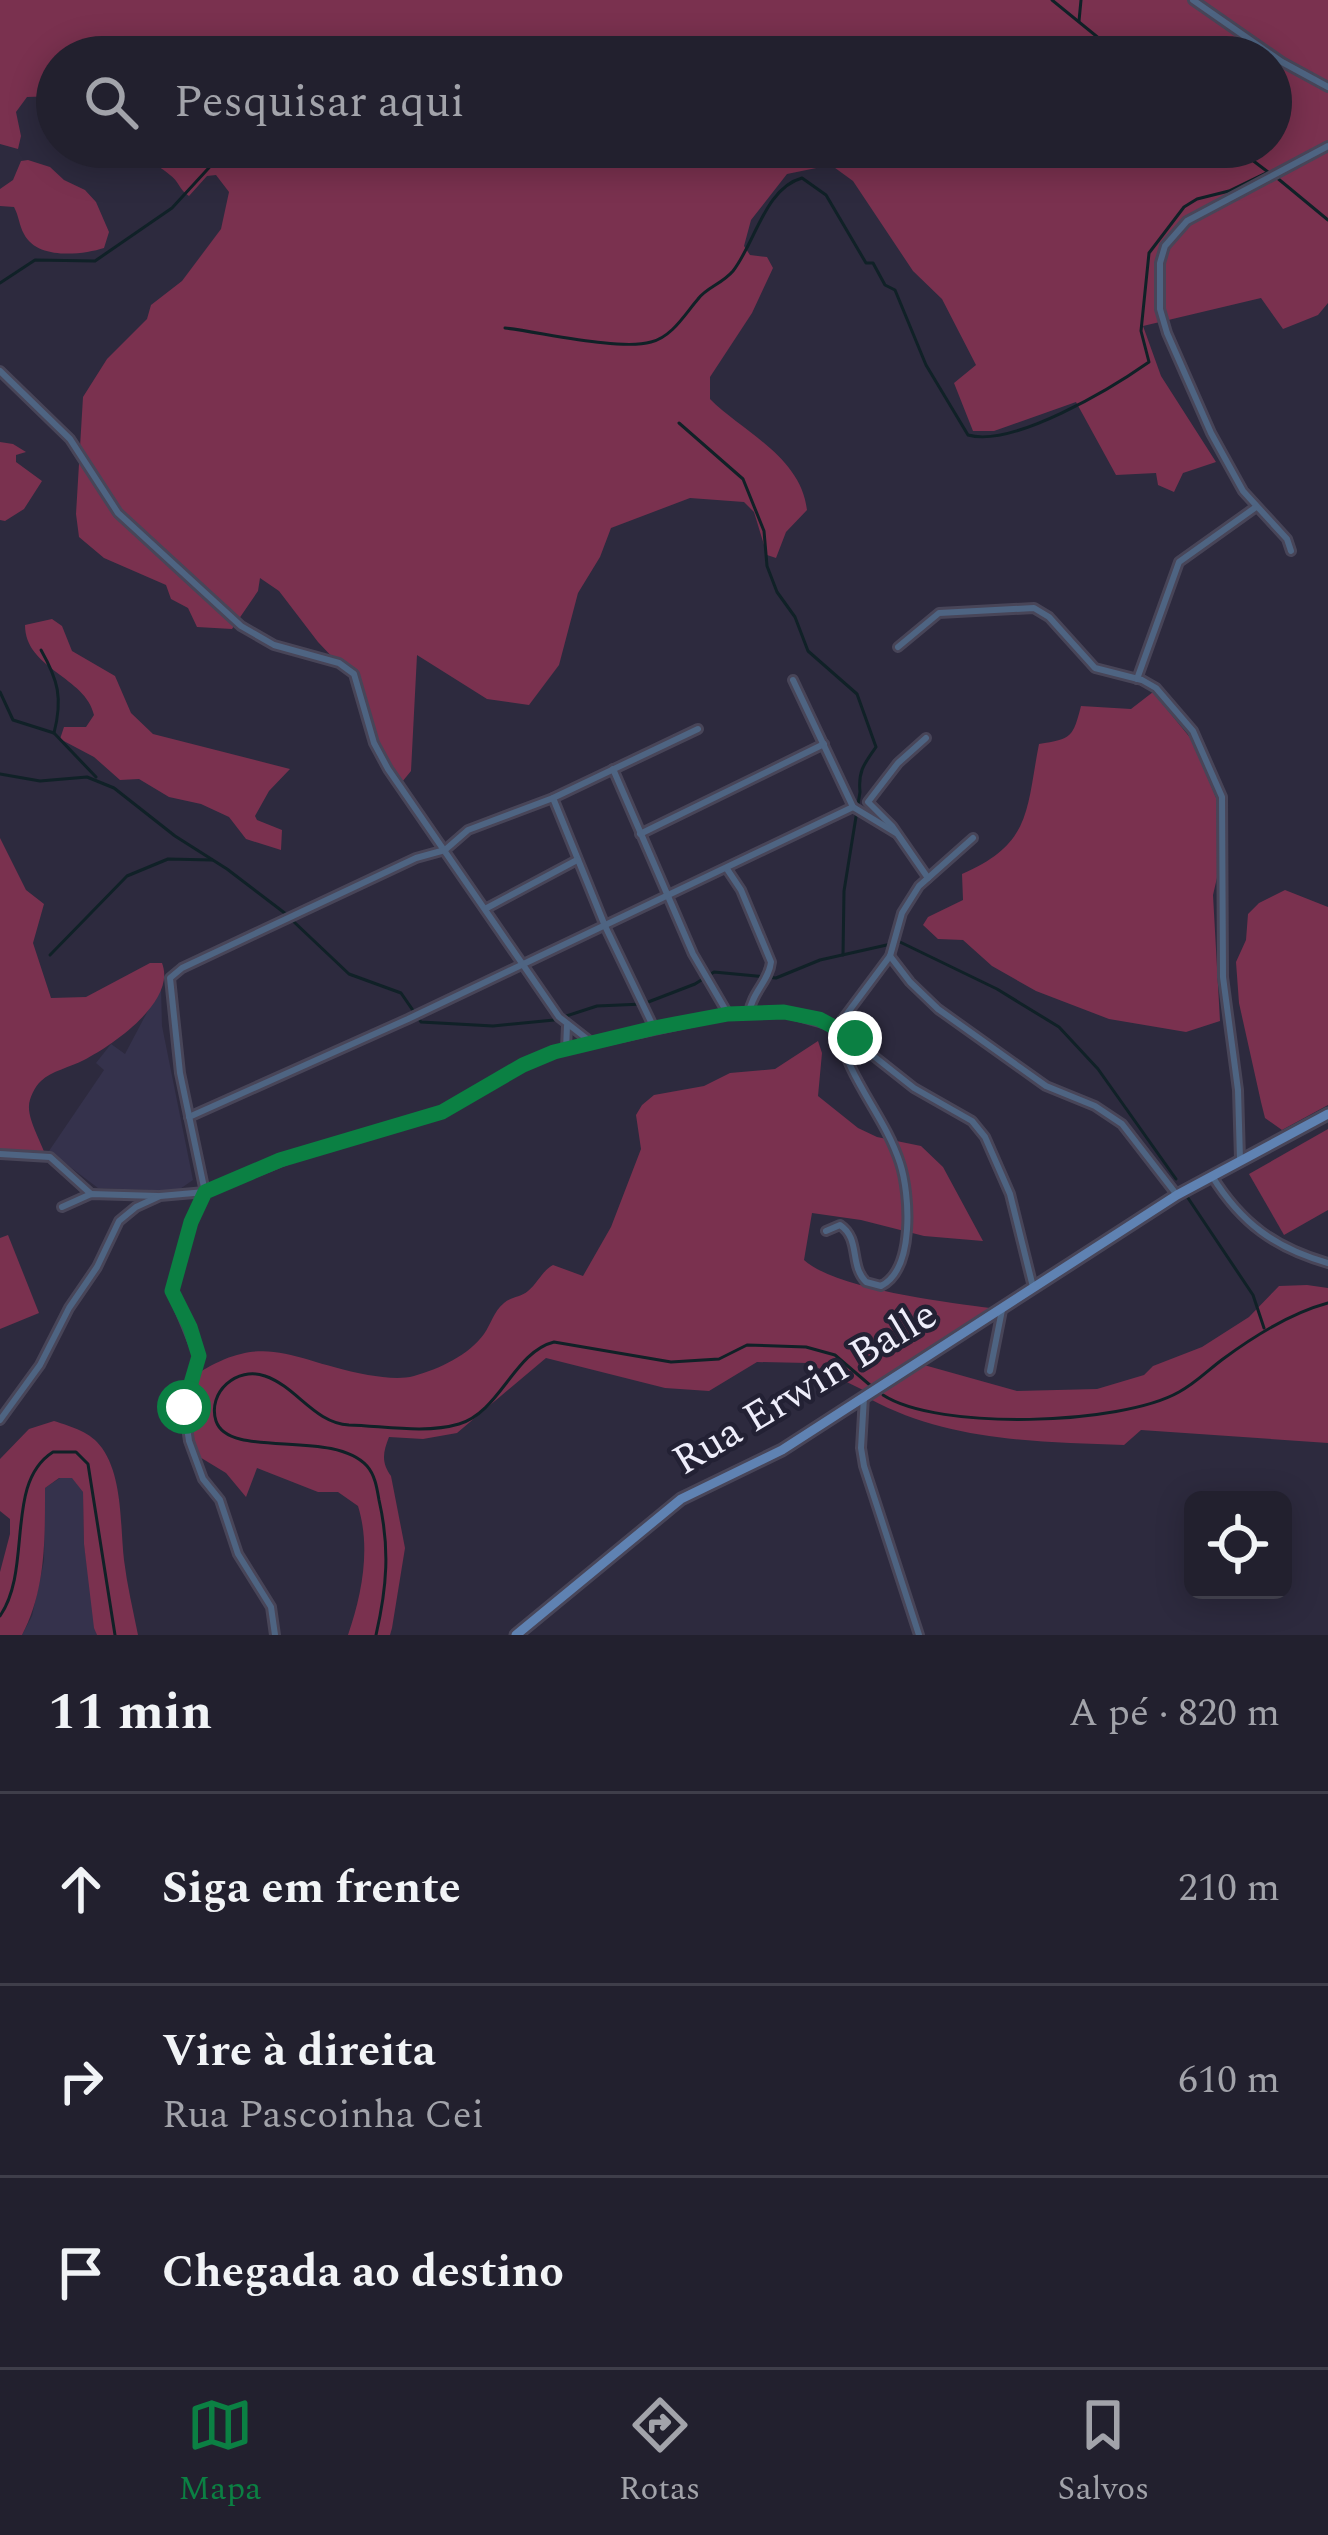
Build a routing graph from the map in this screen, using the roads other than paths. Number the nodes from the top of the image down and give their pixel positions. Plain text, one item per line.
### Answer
1 (1193, 0) edge
2 (1245, 36) edge
3 (1292, 67) edge
4 (1328, 87) edge
5 (1328, 146) edge
6 (1292, 165) edge
7 (1287, 168) edge
8 (0, 371) edge
9 (1256, 507) junction
10 (1291, 551) dead end
11 (898, 647) dead end
12 (1137, 679) junction
13 (793, 680) dead end
14 (698, 729) dead end
15 (926, 738) dead end
16 (824, 745) junction
17 (613, 769) junction
18 (553, 798) junction
19 (853, 807) junction
20 (640, 834) junction
21 (899, 835) junction
22 (974, 838) dead end
23 (445, 850) junction
24 (577, 860) junction
25 (727, 869) junction
26 (928, 878) junction
27 (666, 897) junction
28 (485, 909) junction
29 (605, 926) junction
30 (890, 956) junction
31 (524, 964) junction
32 (749, 1012) junction
33 (728, 1014) junction
34 (567, 1026) junction
35 (837, 1027) junction
36 (654, 1028) junction
37 (594, 1043) junction
38 (566, 1049) junction
39 (1328, 1114) edge
40 (189, 1117) junction
41 (0, 1154) edge
42 (1240, 1162) junction
43 (1212, 1176) junction
44 (205, 1192) junction
45 (91, 1194) junction
46 (1177, 1195) junction
47 (160, 1196) junction
48 (62, 1207) dead end
49 (826, 1231) dead end
50 (1328, 1263) edge
51 (1033, 1287) junction
52 (1003, 1306) junction
53 (990, 1371) dead end
54 (864, 1397) junction
55 (0, 1420) edge
56 (275, 1635) edge
57 (516, 1635) edge
58 (919, 1635) edge

1 - 2 street
3 - 4 street
5 - 6 street
7 - 9 street
8 - 23 street
9 - 10 street
9 - 12 street
11 - 12 street
12 - 42 street
13 - 16 street
14 - 17 street
15 - 21 street
16 - 19 street
16 - 20 street
17 - 18 street
17 - 20 street
18 - 23 street
18 - 24 street
19 - 21 street
19 - 25 street
20 - 27 street
21 - 26 street
22 - 26 street
23 - 28 street
23 - 40 street
24 - 28 street
24 - 29 street
25 - 27 street
25 - 32 street
26 - 30 street
27 - 29 street
27 - 33 street
28 - 31 street
29 - 31 street
29 - 36 street
30 - 35 street
30 - 46 street
31 - 34 street
31 - 40 street
32 - 33 street
32 - 35 street
33 - 36 street
34 - 37 street
34 - 38 street
35 - 49 street
35 - 51 street
36 - 37 street
37 - 38 street
38 - 44 street
39 - 42 street, Rua Erwin Balle
40 - 44 street
41 - 45 street
42 - 43 street, Rua Erwin Balle
43 - 46 street, Rua Erwin Balle
43 - 50 street
44 - 47 street
44 - 56 street
45 - 47 street
45 - 48 street
46 - 51 street, Rua Erwin Balle
47 - 55 street
51 - 52 street, Rua Erwin Balle
52 - 53 street
52 - 54 street, Rua Erwin Balle
54 - 57 street, Rua Erwin Balle
54 - 58 street

